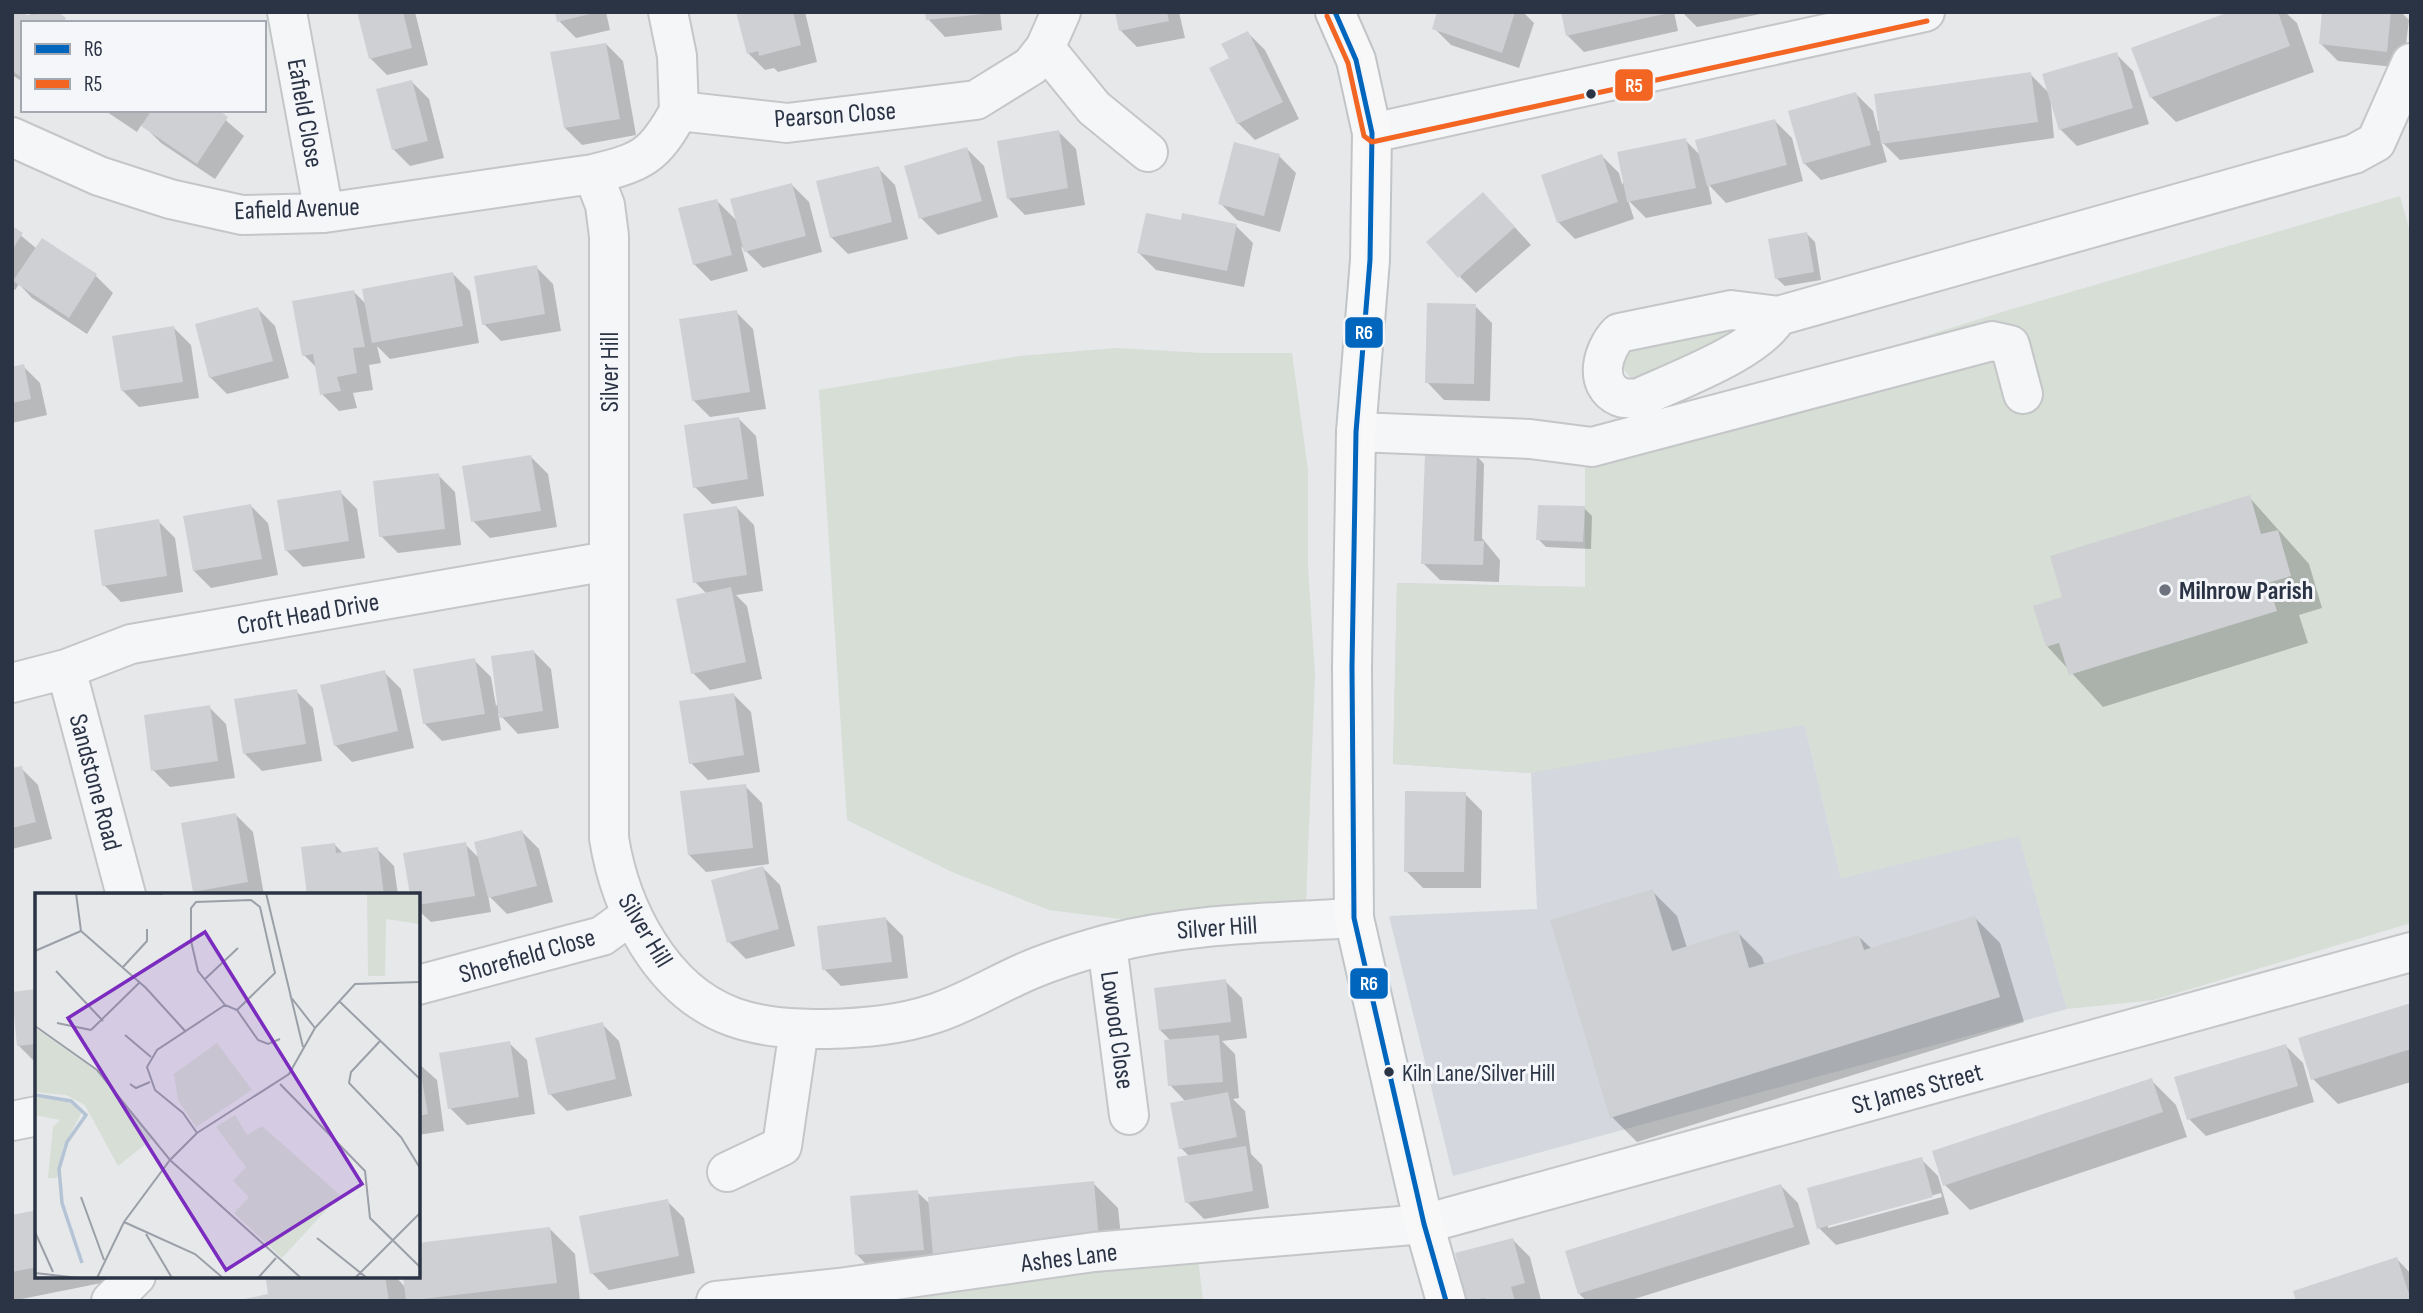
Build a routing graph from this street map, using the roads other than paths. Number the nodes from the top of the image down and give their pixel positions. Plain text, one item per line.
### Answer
1 (287, 12) edge
2 (668, 12) edge
3 (1061, 12) edge
4 (1335, 12) edge
5 (1926, 12) edge
6 (1045, 48) junction
7 (2411, 63) edge
8 (679, 111) junction
9 (1372, 133) junction
10 (12, 137) edge
11 (1148, 152) dead end
12 (593, 174) junction
13 (324, 213) junction
14 (1777, 316) dead end
15 (2023, 394) dead end
16 (1356, 432) junction
17 (608, 561) junction
18 (66, 669) junction
19 (12, 683) edge
20 (125, 893) edge
21 (631, 915) junction
22 (1354, 918) junction
23 (1107, 945) junction
24 (2411, 952) edge
25 (420, 984) edge
26 (799, 1029) junction
27 (1129, 1115) dead end
28 (35, 1116) edge
29 (12, 1121) edge
30 (727, 1172) dead end
31 (1424, 1224) junction
32 (134, 1278) edge
33 (111, 1301) edge
34 (716, 1301) edge
35 (1446, 1301) edge

1 - 13 street, Eafield Close
2 - 8 street
3 - 6 street, Pearson Close
4 - 9 main road
5 - 9 street
6 - 8 street, Pearson Close
6 - 11 street
7 - 14 street
8 - 12 street
9 - 16 main road
10 - 13 street, Eafield Avenue
12 - 13 street, Eafield Avenue
12 - 17 street, Silver Hill
15 - 16 street
16 - 22 main road
17 - 18 street, Croft Head Drive
17 - 21 street, Silver Hill
18 - 19 street, Croft Head Drive
18 - 20 street, Sandstone Road
21 - 25 street, Shorefield Close
21 - 26 street, Silver Hill
22 - 23 street, Silver Hill
22 - 31 main road
23 - 26 street, Silver Hill
23 - 27 street, Lowood Close
24 - 31 street, St James Street
26 - 30 street
28 - 29 street
31 - 34 street, Ashes Lane
31 - 35 main road
32 - 33 street

